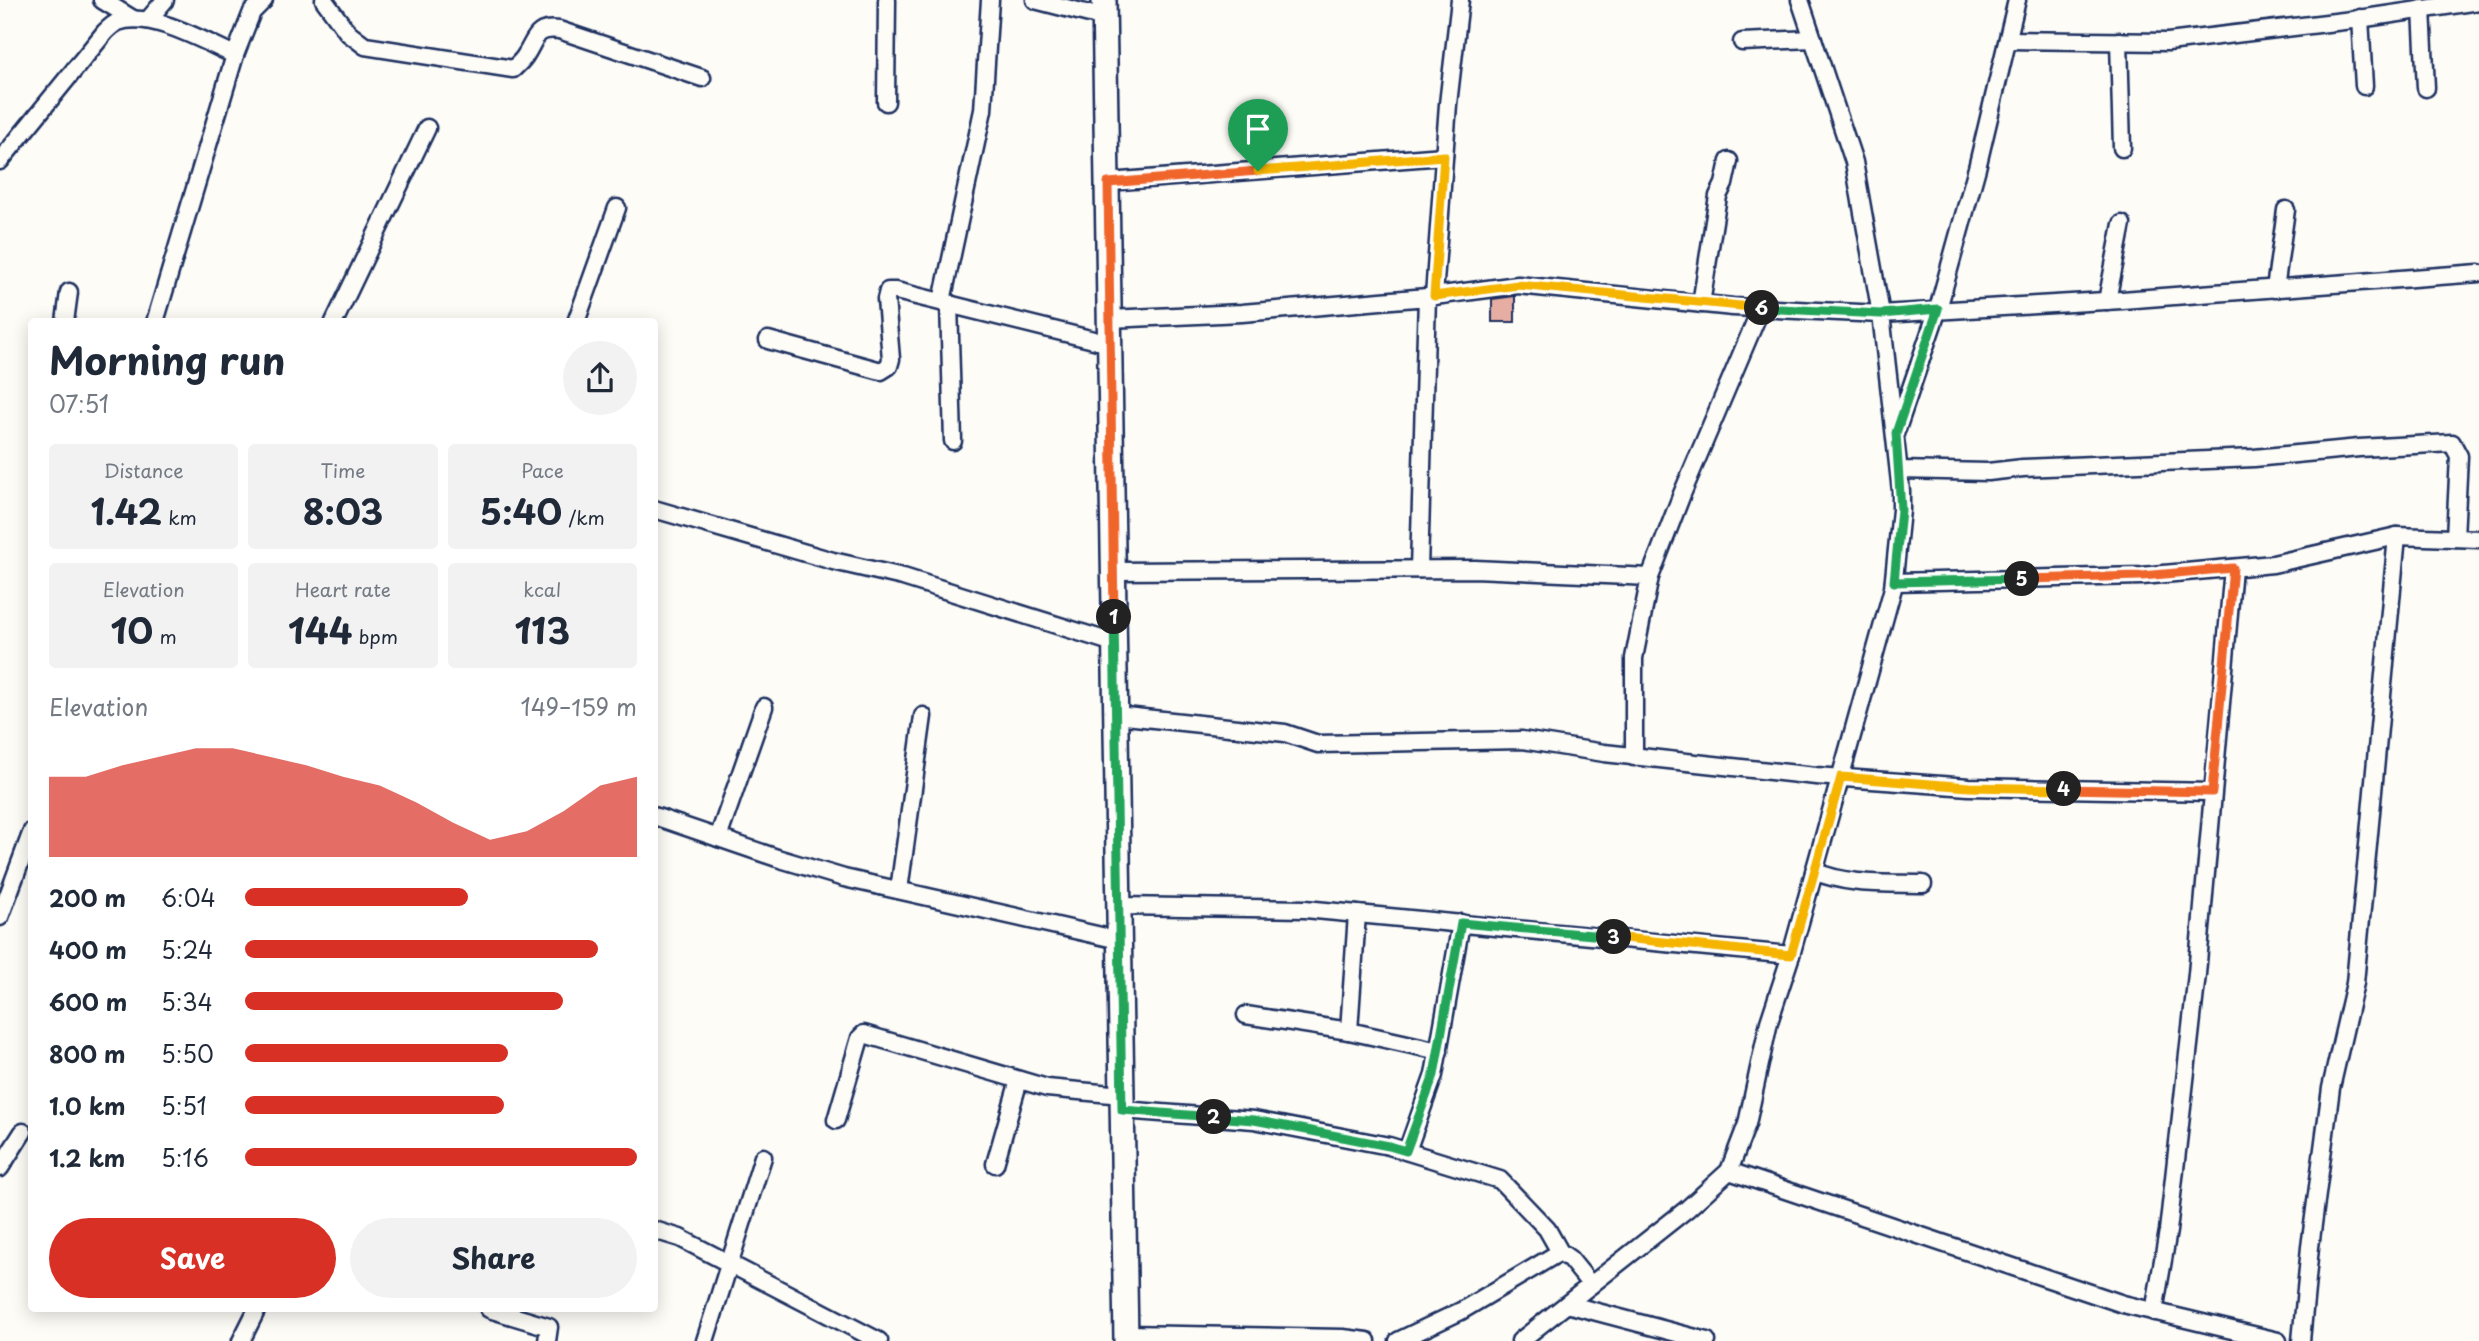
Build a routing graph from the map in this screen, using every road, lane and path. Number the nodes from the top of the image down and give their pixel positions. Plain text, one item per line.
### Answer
1 (102, 0) edge
2 (165, 0) edge
3 (264, 0) edge
4 (324, 0) edge
5 (887, 0) edge
6 (989, 0) edge
7 (1035, 0) edge
8 (1460, 0) edge
9 (1800, 0) edge
10 (2017, 0) edge
11 (2479, 1) edge
12 (1105, 9) edge
13 (2422, 9) junction
14 (140, 19) junction
15 (2360, 19) junction
16 (1813, 39) junction
17 (2009, 40) junction
18 (2119, 41) junction
19 (1742, 42) dead end
20 (235, 55) junction
21 (702, 78) dead end
22 (2364, 86) dead end
23 (2426, 88) dead end
24 (886, 102) dead end
25 (427, 128) dead end
26 (2122, 148) dead end
27 (1444, 156) junction
28 (1729, 160) dead end
29 (0, 161) edge
30 (1108, 183) junction
31 (617, 208) dead end
32 (2286, 210) dead end
33 (2122, 224) dead end
34 (2479, 273) edge
35 (2275, 289) junction
36 (69, 292) dead end
37 (1431, 296) junction
38 (2107, 301) junction
39 (946, 302) junction
40 (1701, 304) junction
41 (1761, 308) junction
42 (1938, 309) junction
43 (1881, 314) junction
44 (66, 318) edge
45 (156, 318) edge
46 (336, 318) edge
47 (577, 318) edge
48 (1109, 319) junction
49 (768, 340) dead end
50 (1110, 344) junction
51 (1896, 433) junction
52 (953, 441) dead end
53 (1899, 470) junction
54 (658, 510) edge
55 (2397, 536) junction
56 (2455, 538) junction
57 (2479, 538) edge
58 (2233, 568) junction
59 (1419, 569) junction
60 (1114, 571) junction
61 (1650, 577) junction
62 (1894, 582) junction
63 (1115, 643) junction
64 (764, 707) dead end
65 (1116, 715) junction
66 (923, 716) dead end
67 (1634, 757) junction
68 (1841, 777) junction
69 (2212, 792) junction
70 (658, 817) edge
71 (718, 838) junction
72 (28, 842) edge
73 (1815, 871) junction
74 (1923, 884) dead end
75 (899, 890) junction
76 (1119, 906) junction
77 (1357, 914) junction
78 (0, 917) edge
79 (1461, 923) junction
80 (1119, 940) junction
81 (1791, 955) junction
82 (1245, 1015) dead end
83 (1349, 1031) junction
84 (1439, 1051) junction
85 (1019, 1080) junction
86 (1122, 1102) junction
87 (836, 1119) dead end
88 (23, 1132) dead end
89 (1406, 1151) junction
90 (763, 1157) dead end
91 (995, 1164) dead end
92 (0, 1168) edge
93 (1729, 1171) junction
94 (658, 1231) edge
95 (1565, 1255) junction
96 (730, 1264) junction
97 (1589, 1282) junction
98 (1567, 1304) junction
99 (2154, 1311) junction
100 (256, 1312) edge
101 (499, 1312) edge
102 (1126, 1338) edge
103 (241, 1341) edge
104 (547, 1341) edge
105 (705, 1341) edge
106 (879, 1341) edge
107 (1367, 1341) edge
108 (1398, 1341) edge
109 (1520, 1341) edge
110 (1707, 1341) edge
111 (2278, 1341) edge
112 (2301, 1341) edge

1 - 14 street
2 - 14 street
3 - 20 street
4 - 21 street
5 - 24 street
6 - 39 street
7 - 12 street
8 - 27 street
9 - 16 street
10 - 17 street
11 - 13 street
12 - 30 main road
13 - 15 street
13 - 23 street
14 - 20 street
14 - 29 street
15 - 18 street
15 - 22 street
16 - 19 street
16 - 43 street
17 - 18 street
17 - 42 street
18 - 26 street
20 - 45 street
25 - 46 street
27 - 30 street
27 - 37 street
28 - 40 street
30 - 48 main road
31 - 47 street
32 - 35 street
33 - 38 street
34 - 35 street
35 - 38 street
36 - 44 street
37 - 40 street
37 - 48 street
37 - 59 street
38 - 42 street
39 - 49 street
39 - 50 street
39 - 52 street
40 - 41 street
41 - 43 street
41 - 61 street
42 - 43 street
42 - 51 street
43 - 51 street
48 - 50 main road
50 - 60 main road
51 - 53 street
53 - 56 street
53 - 62 street
54 - 63 street
55 - 56 street
55 - 58 street
55 - 112 street
56 - 57 street
58 - 62 street
58 - 69 street
59 - 60 street
59 - 61 street
60 - 63 main road
61 - 67 street
62 - 68 street
63 - 65 main road
64 - 71 street
65 - 67 street
65 - 76 main road
66 - 75 street
67 - 68 street
68 - 69 street
68 - 73 street
69 - 99 street
70 - 71 street
71 - 75 street
72 - 78 street
73 - 74 street
73 - 81 street
75 - 80 street
76 - 77 street
76 - 80 main road
77 - 79 street
77 - 83 street
79 - 81 street
79 - 84 street
80 - 86 main road
81 - 93 street
82 - 83 street
83 - 84 street
84 - 89 street
85 - 86 street
85 - 87 street
85 - 91 street
86 - 89 street
86 - 102 main road
88 - 92 street
89 - 95 street
90 - 96 street
93 - 97 street
93 - 99 street
94 - 96 street
95 - 97 street
95 - 108 street
96 - 105 street
96 - 106 street
97 - 98 street
98 - 109 street
98 - 110 street
99 - 111 street
100 - 103 street
101 - 104 street
102 - 107 street

